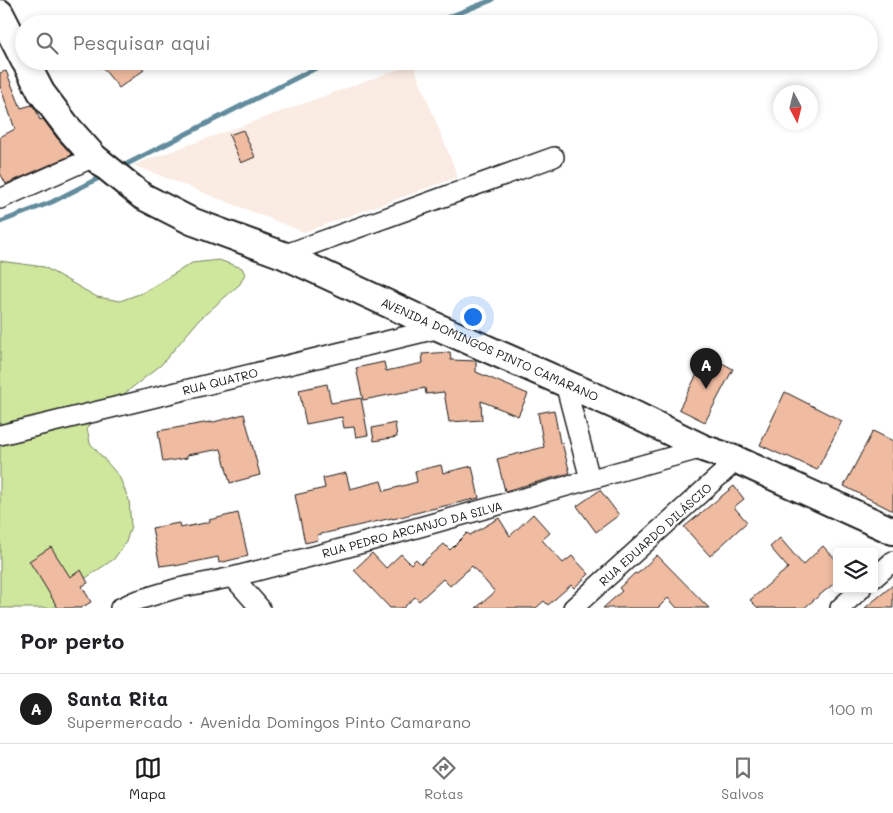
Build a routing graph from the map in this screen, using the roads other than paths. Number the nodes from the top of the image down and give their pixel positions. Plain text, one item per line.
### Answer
1 (0, 12) edge
2 (15, 42) edge
3 (29, 70) edge
4 (94, 157) junction
5 (554, 157) dead end
6 (0, 199) edge
7 (283, 255) junction
8 (440, 328) junction
9 (565, 383) junction
10 (0, 435) edge
11 (703, 448) junction
12 (737, 460) junction
13 (590, 480) junction
14 (893, 531) edge
15 (893, 561) edge
16 (878, 574) edge
17 (233, 577) junction
18 (857, 593) edge
19 (120, 608) edge
20 (260, 608) edge
21 (573, 608) edge
22 (840, 608) edge

1 - 2 main road, AVENIDA DOMINGOS PINTO CAMARANO
3 - 4 main road, AVENIDA DOMINGOS PINTO CAMARANO
4 - 6 street
4 - 7 main road, AVENIDA DOMINGOS PINTO CAMARANO
5 - 7 street
7 - 8 main road, AVENIDA DOMINGOS PINTO CAMARANO
8 - 9 main road, AVENIDA DOMINGOS PINTO CAMARANO
8 - 10 street, RUA QUATRO
9 - 11 main road, AVENIDA DOMINGOS PINTO CAMARANO
9 - 13 street
11 - 12 main road, AVENIDA DOMINGOS PINTO CAMARANO
11 - 13 street, RUA PEDRO ARCANJO DA SILVA
12 - 14 main road, AVENIDA DOMINGOS PINTO CAMARANO
12 - 21 street, RUA EDUARDO DILÁSCIO
13 - 17 street, RUA PEDRO ARCANJO DA SILVA
15 - 16 street
17 - 19 street, RUA PEDRO ARCANJO DA SILVA
17 - 20 street
18 - 22 street

